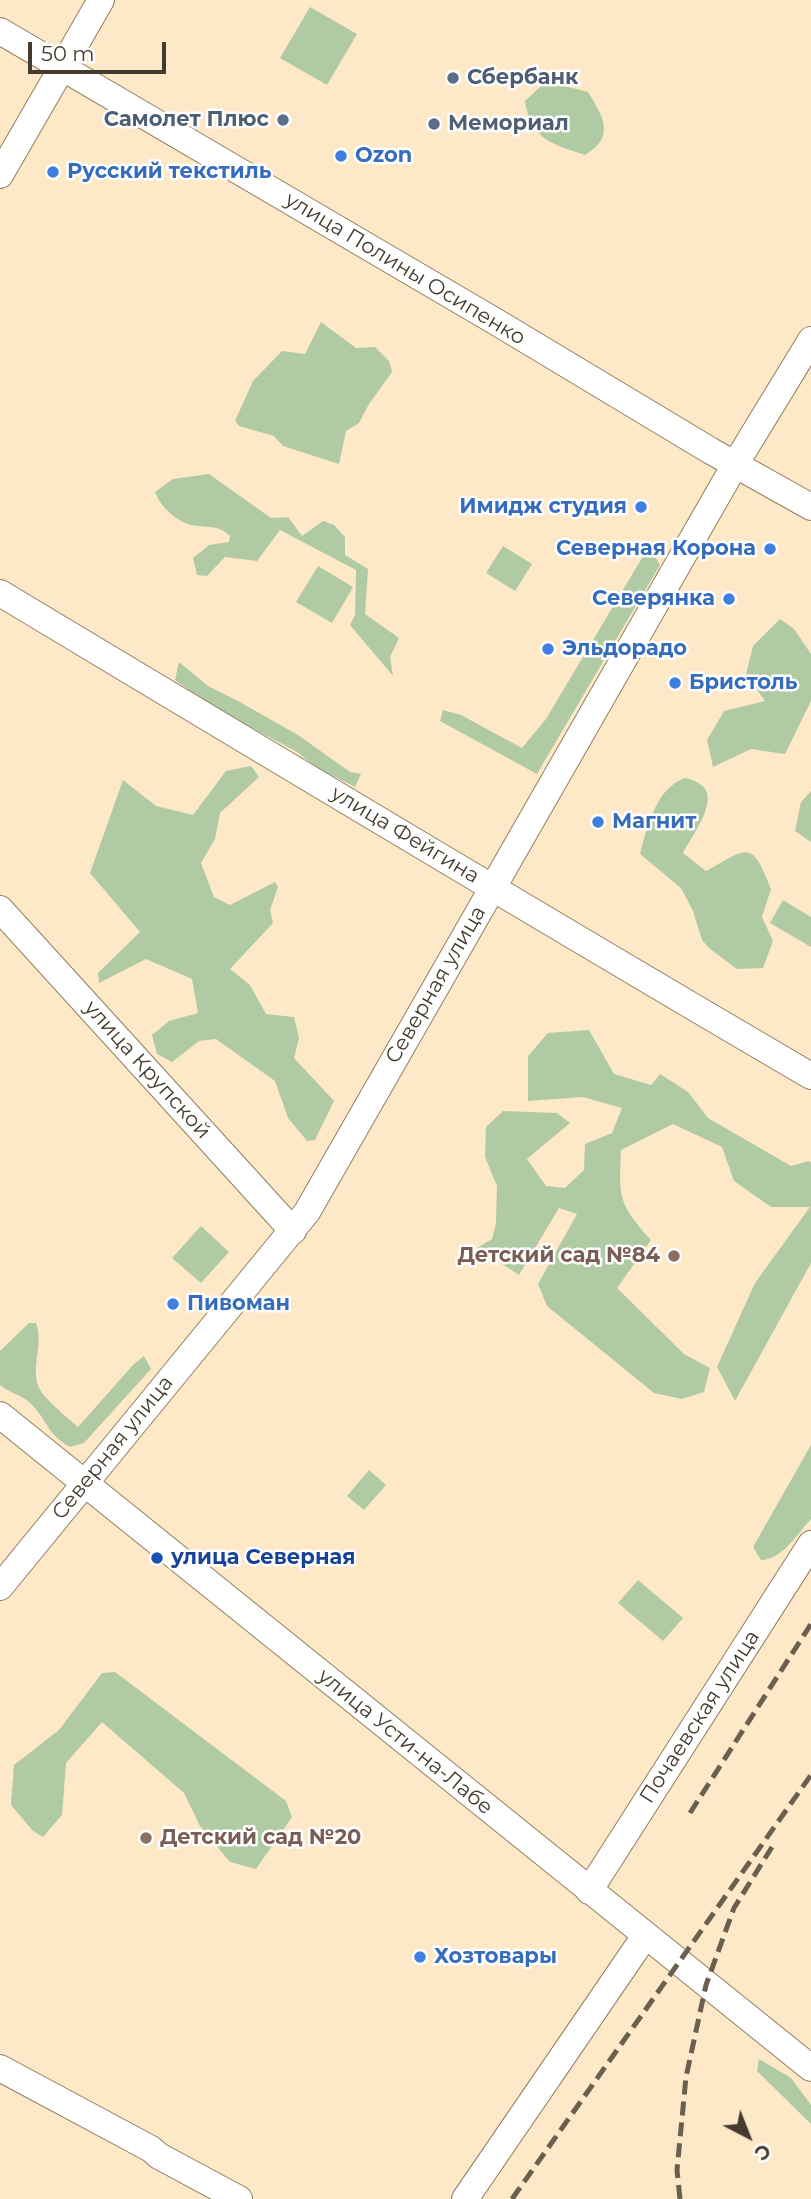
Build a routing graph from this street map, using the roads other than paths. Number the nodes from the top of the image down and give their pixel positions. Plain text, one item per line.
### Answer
1 (100, 0) edge
2 (0, 31) edge
3 (63, 67) junction
4 (0, 174) edge
5 (811, 340) edge
6 (736, 463) junction
7 (811, 507) edge
8 (0, 593) edge
9 (493, 887) junction
10 (0, 909) edge
11 (811, 1076) edge
12 (293, 1231) junction
13 (0, 1415) edge
14 (84, 1483) junction
15 (811, 1544) edge
16 (0, 1587) edge
17 (589, 1891) junction
18 (645, 1936) junction
19 (0, 2068) edge
20 (811, 2068) edge
21 (239, 2199) edge
22 (465, 2199) edge

1 - 3 street
2 - 3 street, улица Полины Осипенко
3 - 4 street
3 - 6 street, улица Полины Осипенко
5 - 6 street, Северная улица
6 - 7 street, улица Полины Осипенко
6 - 9 street, Северная улица
8 - 9 street, улица Фейгина
9 - 11 street, улица Фейгина
9 - 12 street, Северная улица
10 - 12 street, улица Крупской
12 - 14 street, Северная улица
13 - 14 street, улица Усти-на-Лабе
14 - 16 street, Северная улица
14 - 17 street, улица Усти-на-Лабе
15 - 17 street, Почаевская улица
17 - 18 street, улица Усти-на-Лабе
18 - 20 street, улица Усти-на-Лабе
18 - 22 street
19 - 21 street

